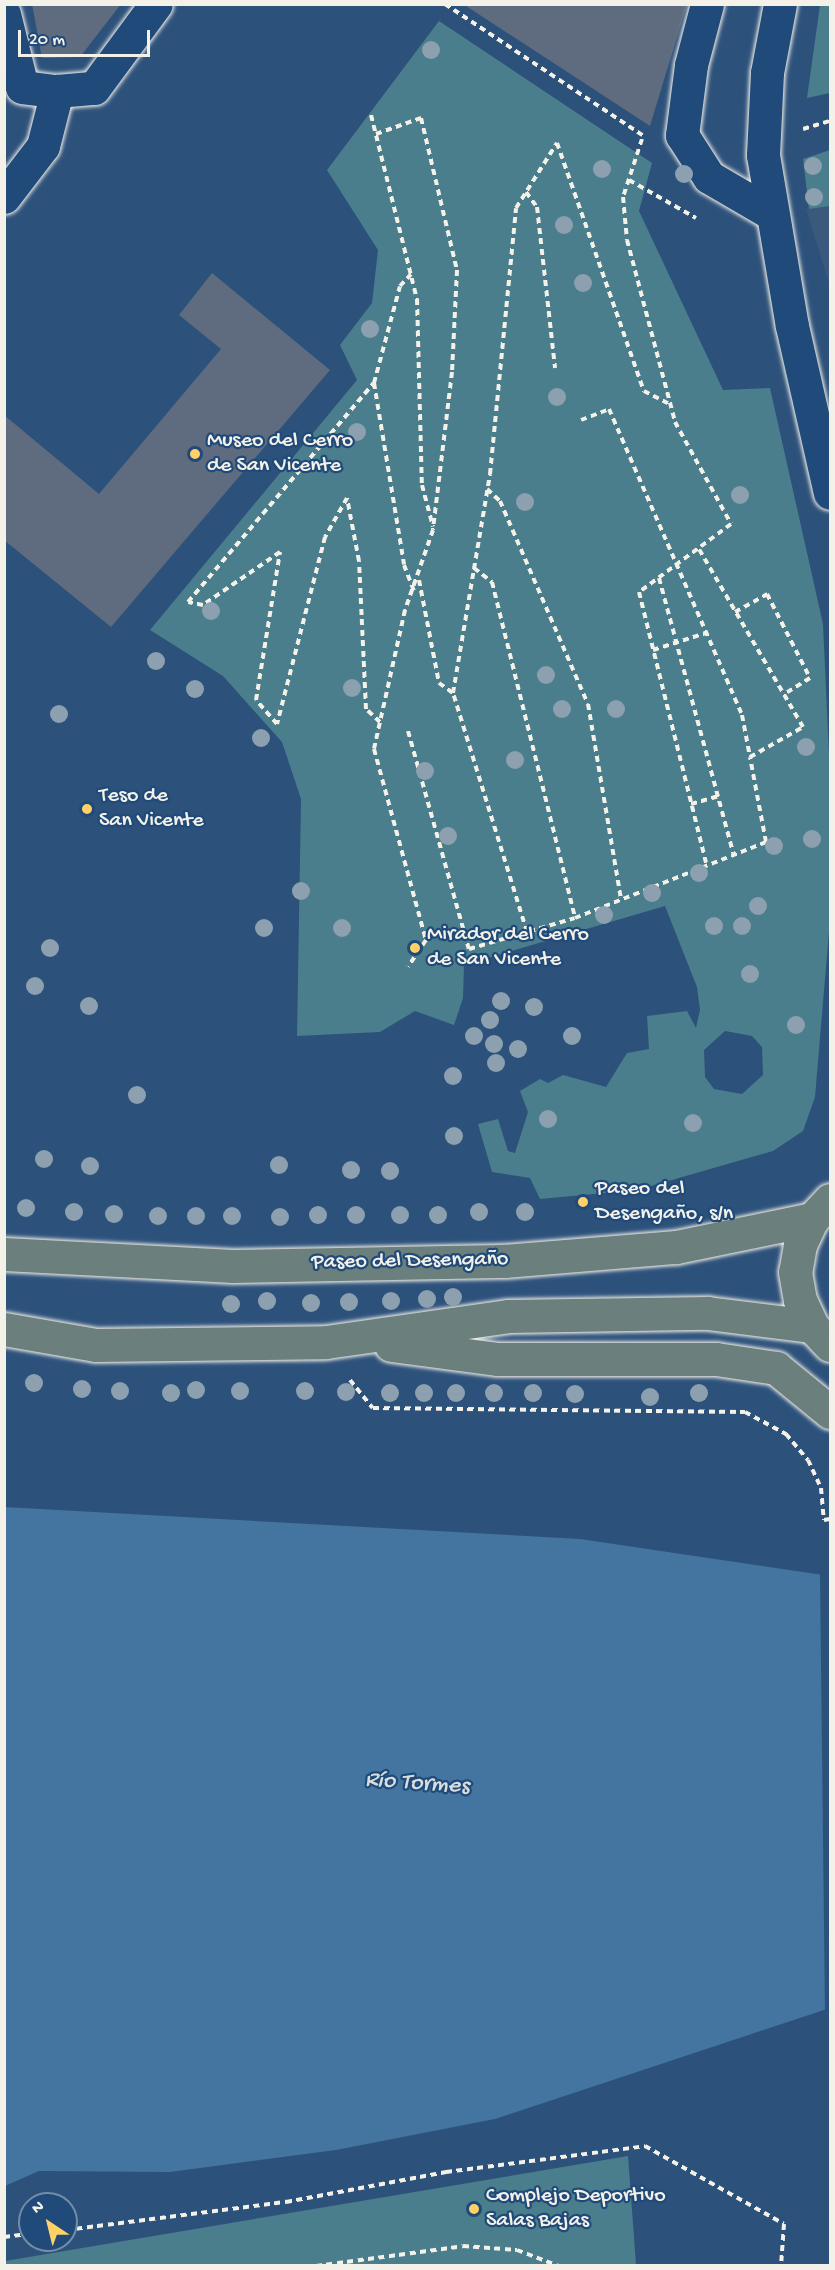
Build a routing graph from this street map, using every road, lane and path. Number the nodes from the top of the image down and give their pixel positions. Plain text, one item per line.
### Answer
1 (156, 4) edge
2 (445, 4) edge
3 (706, 4) edge
4 (780, 4) edge
5 (4, 14) edge
6 (57, 91) junction
7 (371, 115) dead end
8 (831, 121) edge
9 (629, 126) dead end
10 (794, 132) dead end
11 (376, 134) junction
12 (643, 135) dead end
13 (526, 192) junction
14 (4, 197) edge
15 (769, 212) junction
16 (411, 274) junction
17 (555, 368) dead end
18 (374, 383) junction
19 (670, 404) junction
20 (581, 420) dead end
21 (487, 489) junction
22 (831, 494) edge
23 (434, 530) junction
24 (699, 549) junction
25 (676, 565) junction
26 (474, 568) junction
27 (659, 578) junction
28 (419, 580) junction
29 (414, 591) junction
30 (735, 612) junction
31 (706, 633) junction
32 (680, 642) junction
33 (653, 650) junction
34 (453, 693) junction
35 (784, 694) junction
36 (380, 722) junction
37 (408, 731) dead end
38 (750, 757) junction
39 (718, 796) junction
40 (691, 804) junction
41 (733, 853) junction
42 (706, 863) junction
43 (621, 899) junction
44 (575, 918) junction
45 (527, 932) junction
46 (408, 967) dead end
47 (821, 1210) edge
48 (4, 1254) edge
49 (4, 1329) edge
50 (821, 1335) edge
51 (354, 1340) junction
52 (340, 1380) dead end
53 (831, 1412) edge
54 (831, 1519) edge
55 (78, 2228) edge
56 (316, 2265) edge
57 (559, 2265) edge
58 (781, 2265) edge

1 - 6 street
2 - 9 path
3 - 15 street
4 - 15 street
5 - 6 street
6 - 14 street
7 - 11 path
8 - 10 path
11 - 16 path
11 - 23 path
12 - 19 path
13 - 17 path
13 - 19 path
13 - 21 path
15 - 22 street
16 - 18 path
16 - 23 path
18 - 29 path
18 - 36 path
19 - 24 path
20 - 25 path
21 - 26 path
21 - 43 path
23 - 28 path
24 - 25 path
24 - 30 path
25 - 27 path
25 - 31 path
26 - 34 path
26 - 44 path
27 - 32 path
27 - 33 path
28 - 29 path
28 - 34 path
29 - 36 path
30 - 35 path
30 - 35 path
31 - 32 path
31 - 38 path
32 - 33 path
32 - 39 path
33 - 40 path
34 - 45 path
35 - 38 path
36 - 46 path
37 - 45 path
38 - 41 path
39 - 40 path
39 - 41 path
40 - 42 path
41 - 42 path
42 - 43 path
43 - 44 path
44 - 45 path
47 - 48 highway, Paseo del Desengaño
47 - 50 highway
49 - 51 highway
50 - 51 highway
51 - 53 highway
52 - 54 path
55 - 58 path
56 - 57 path

